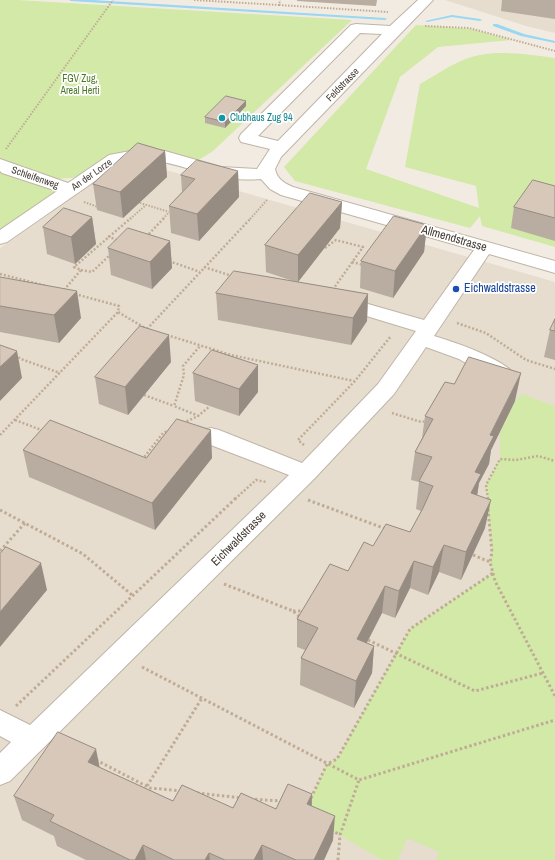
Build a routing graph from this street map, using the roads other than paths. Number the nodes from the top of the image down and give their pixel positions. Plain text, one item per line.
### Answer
1 (426, 0) edge
2 (394, 31) junction
3 (283, 147) junction
4 (1, 159) edge
5 (267, 174) junction
6 (67, 193) junction
7 (0, 238) edge
8 (485, 247) junction
9 (555, 267) edge
10 (344, 297) edge
11 (426, 333) junction
12 (514, 382) edge
13 (211, 436) dead end
14 (299, 470) junction
15 (0, 722) edge
16 (40, 732) junction
17 (0, 772) edge

1 - 2 street, Feldstrasse
2 - 3 street, Feldstrasse
2 - 3 street
3 - 5 street, Feldstrasse
4 - 6 street, Schleifenweg
5 - 6 street, An der Lorze
5 - 8 street, Allmendstrasse
6 - 7 street, An der Lorze
8 - 9 street, Allmendstrasse
8 - 11 street, Eichwaldstrasse
10 - 11 street
11 - 12 street
11 - 14 street, Eichwaldstrasse
13 - 14 street
14 - 16 street, Eichwaldstrasse
15 - 16 street
16 - 17 street, Eichwaldstrasse

